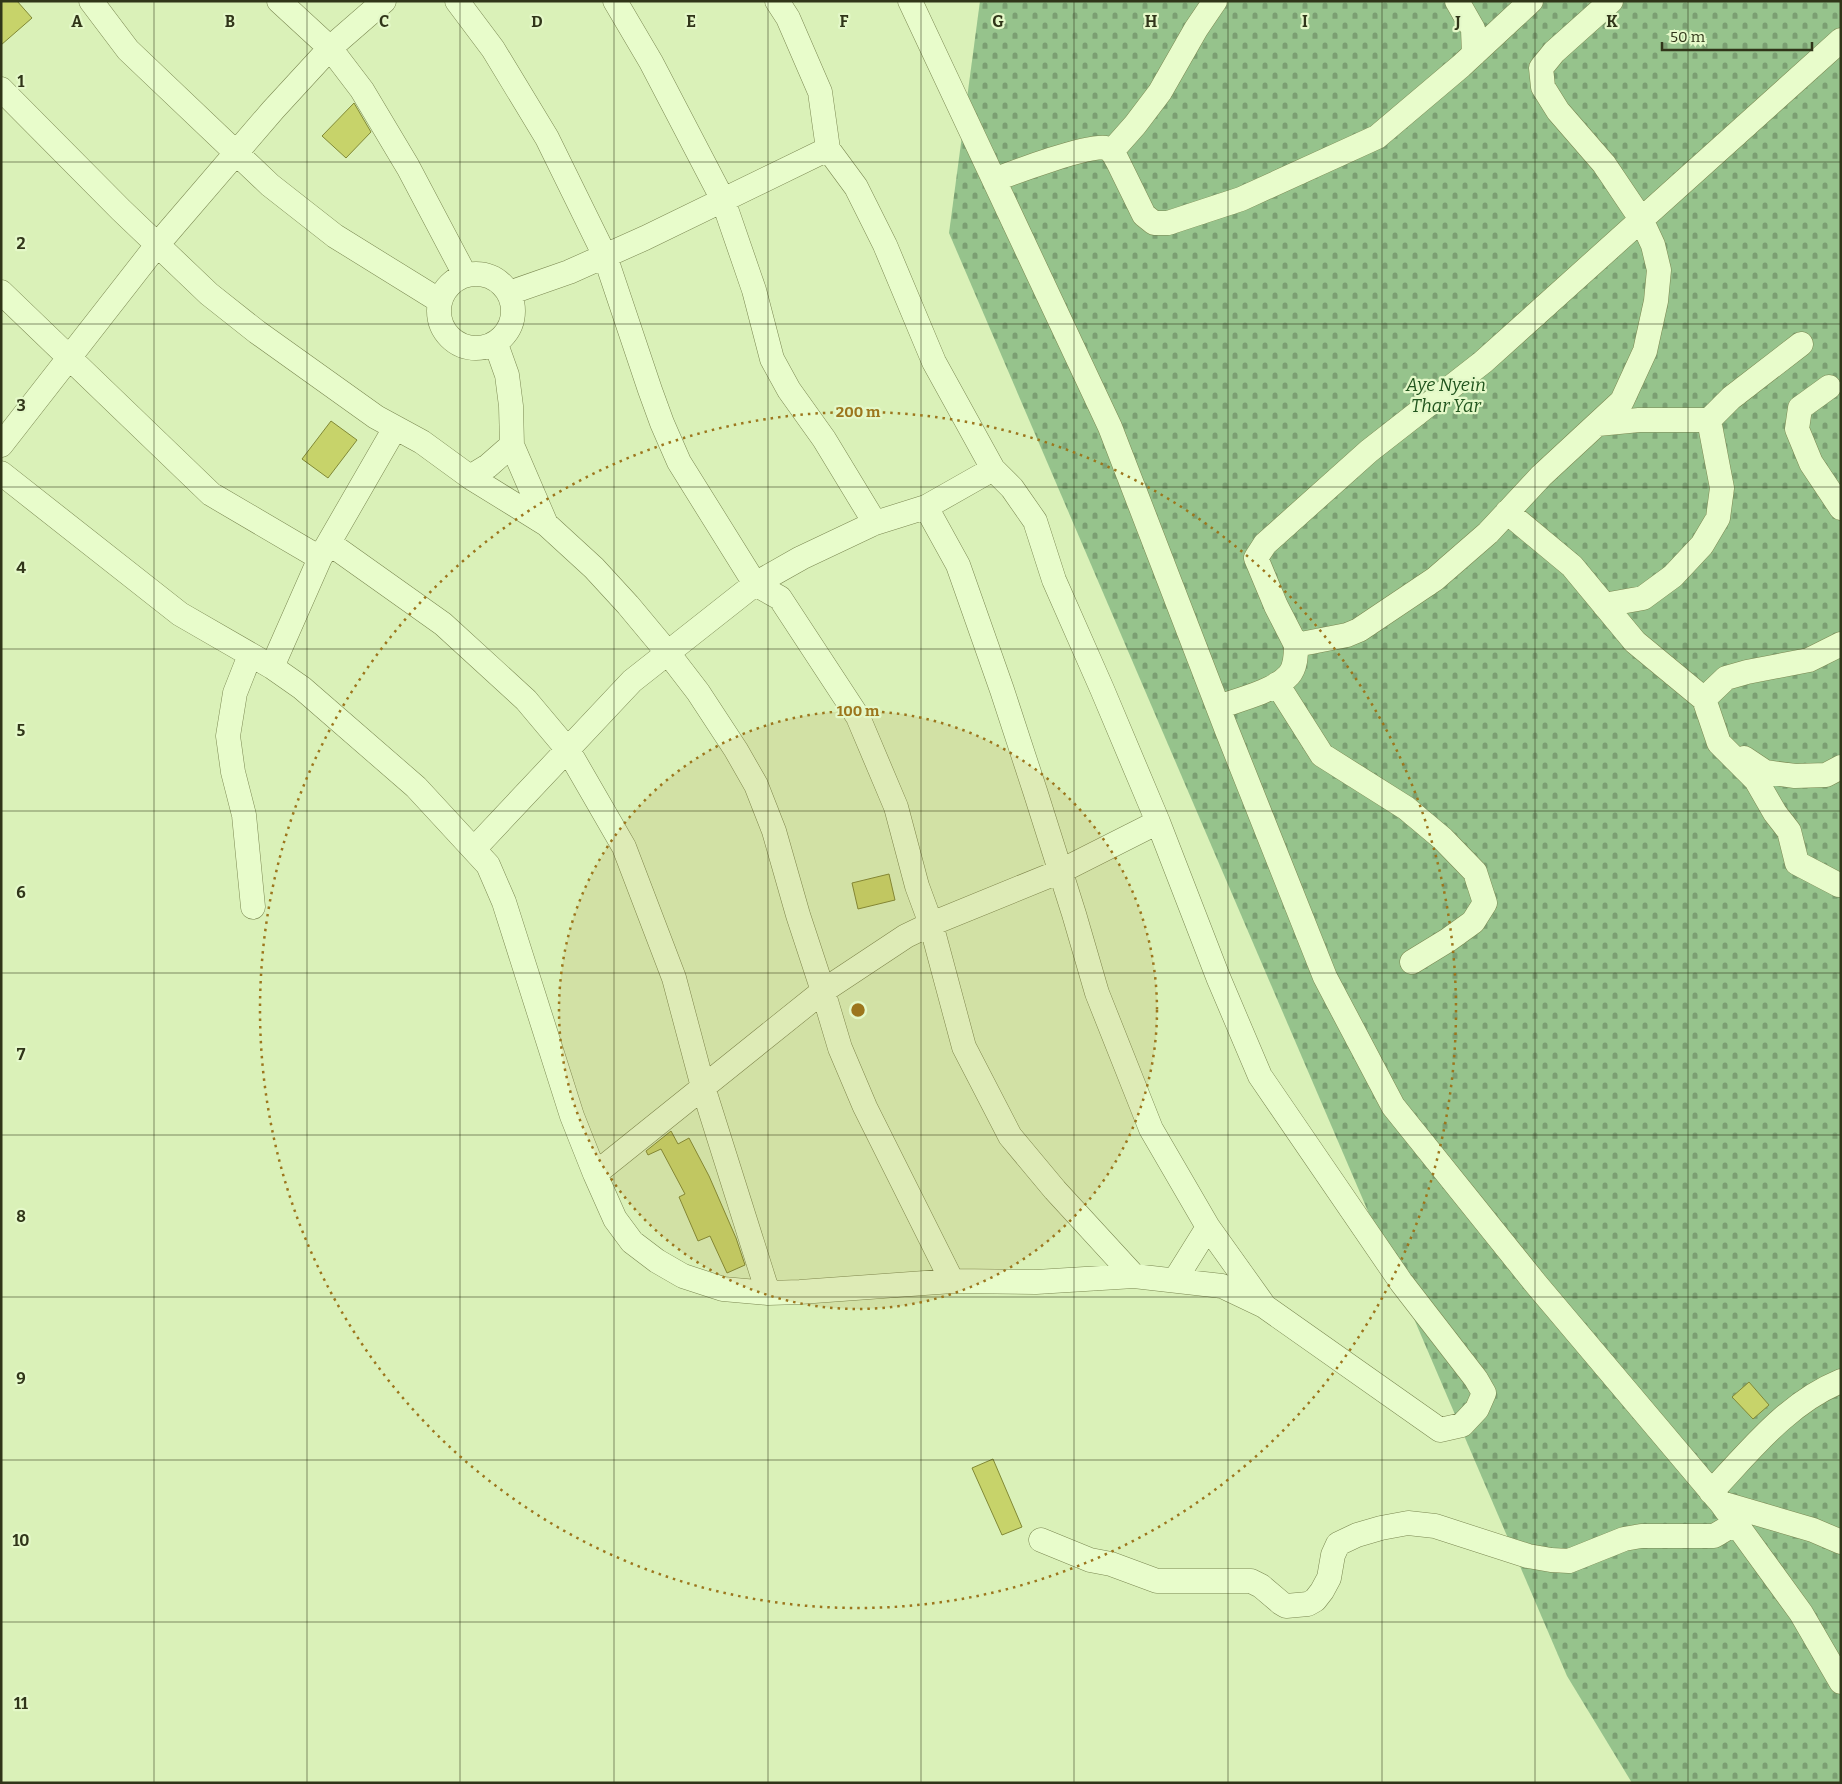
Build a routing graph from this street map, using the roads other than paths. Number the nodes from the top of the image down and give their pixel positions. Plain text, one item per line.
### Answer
1 (91, 1) edge
2 (280, 1) edge
3 (384, 1) edge
4 (457, 1) edge
5 (615, 1) edge
6 (777, 1) edge
7 (910, 1) edge
8 (1216, 1) edge
9 (1458, 1) edge
10 (1530, 1) edge
11 (1611, 1) edge
12 (1841, 40) edge
13 (330, 48) junction
14 (1474, 54) junction
15 (1, 89) edge
16 (828, 149) junction
17 (1112, 151) junction
18 (236, 153) junction
19 (994, 180) junction
20 (723, 200) junction
21 (1641, 219) junction
22 (157, 245) junction
23 (605, 256) junction
24 (465, 275) junction
25 (1, 292) edge
26 (509, 293) junction
27 (440, 301) junction
28 (496, 344) junction
29 (1801, 344) dead end
30 (70, 358) junction
31 (1829, 387) dead end
32 (1709, 420) junction
33 (1598, 424) junction
34 (395, 428) junction
35 (1, 444) edge
36 (512, 445) junction
37 (993, 469) junction
38 (1, 473) edge
39 (470, 477) junction
40 (926, 507) junction
41 (1841, 508) edge
42 (1507, 512) junction
43 (876, 523) junction
44 (546, 524) junction
45 (324, 550) junction
46 (755, 584) junction
47 (1604, 604) junction
48 (1841, 644) edge
49 (1296, 645) junction
50 (668, 653) junction
51 (250, 655) junction
52 (272, 667) junction
53 (1277, 684) junction
54 (1704, 699) junction
55 (1218, 707) junction
56 (1719, 743) junction
57 (568, 750) junction
58 (1841, 767) edge
59 (1158, 822) junction
60 (474, 849) junction
61 (1061, 872) junction
62 (1841, 884) edge
63 (253, 907) dead end
64 (931, 924) junction
65 (1412, 962) dead end
66 (824, 991) junction
67 (703, 1087) junction
68 (595, 1174) junction
69 (1208, 1227) junction
70 (1134, 1276) junction
71 (1175, 1280) junction
72 (952, 1281) junction
73 (768, 1293) junction
74 (1264, 1306) junction
75 (1841, 1381) edge
76 (1716, 1498) junction
77 (1736, 1524) junction
78 (1041, 1540) dead end
79 (1841, 1542) edge
80 (1841, 1682) edge

1 - 18 street
2 - 13 street
3 - 13 street
4 - 23 street
5 - 20 street
6 - 16 street
7 - 19 street
8 - 17 street
9 - 14 street
10 - 14 street
11 - 21 street
12 - 21 street
13 - 18 street
13 - 24 street
14 - 17 street
15 - 22 street
16 - 20 street
16 - 37 street
17 - 19 street
18 - 22 street
18 - 27 street
19 - 55 street
20 - 23 street
20 - 43 street
21 - 33 street
21 - 49 street
22 - 30 street
22 - 34 street
23 - 26 street
23 - 46 street
24 - 26 street
24 - 27 street
25 - 30 street
26 - 28 street
27 - 28 street
28 - 36 street
29 - 32 street
30 - 35 street
30 - 45 street
31 - 41 street
32 - 33 street
32 - 47 street
33 - 42 street
34 - 39 street
34 - 45 street
36 - 39 street
36 - 44 street
37 - 40 street
37 - 59 street
38 - 51 street
39 - 44 street
40 - 43 street
40 - 61 street
42 - 47 street
42 - 49 street
43 - 46 street
44 - 50 street
45 - 52 street
45 - 57 street
46 - 50 street
46 - 64 street
47 - 54 street
48 - 54 street
49 - 53 street
50 - 57 street
50 - 66 street
51 - 52 street
51 - 63 street
52 - 60 street
53 - 55 street
53 - 65 street
54 - 56 street
55 - 76 street
56 - 58 street
56 - 62 street
57 - 60 street
57 - 67 street
59 - 61 street
59 - 74 street
60 - 68 street
61 - 64 street
61 - 69 street
64 - 66 street
64 - 70 street
66 - 67 street
66 - 72 street
67 - 68 street
67 - 73 street
68 - 73 street
69 - 71 street
69 - 74 street
70 - 71 street
70 - 72 street
71 - 74 street
72 - 73 street
75 - 76 street
76 - 77 street
76 - 79 street
77 - 78 street
77 - 80 street

